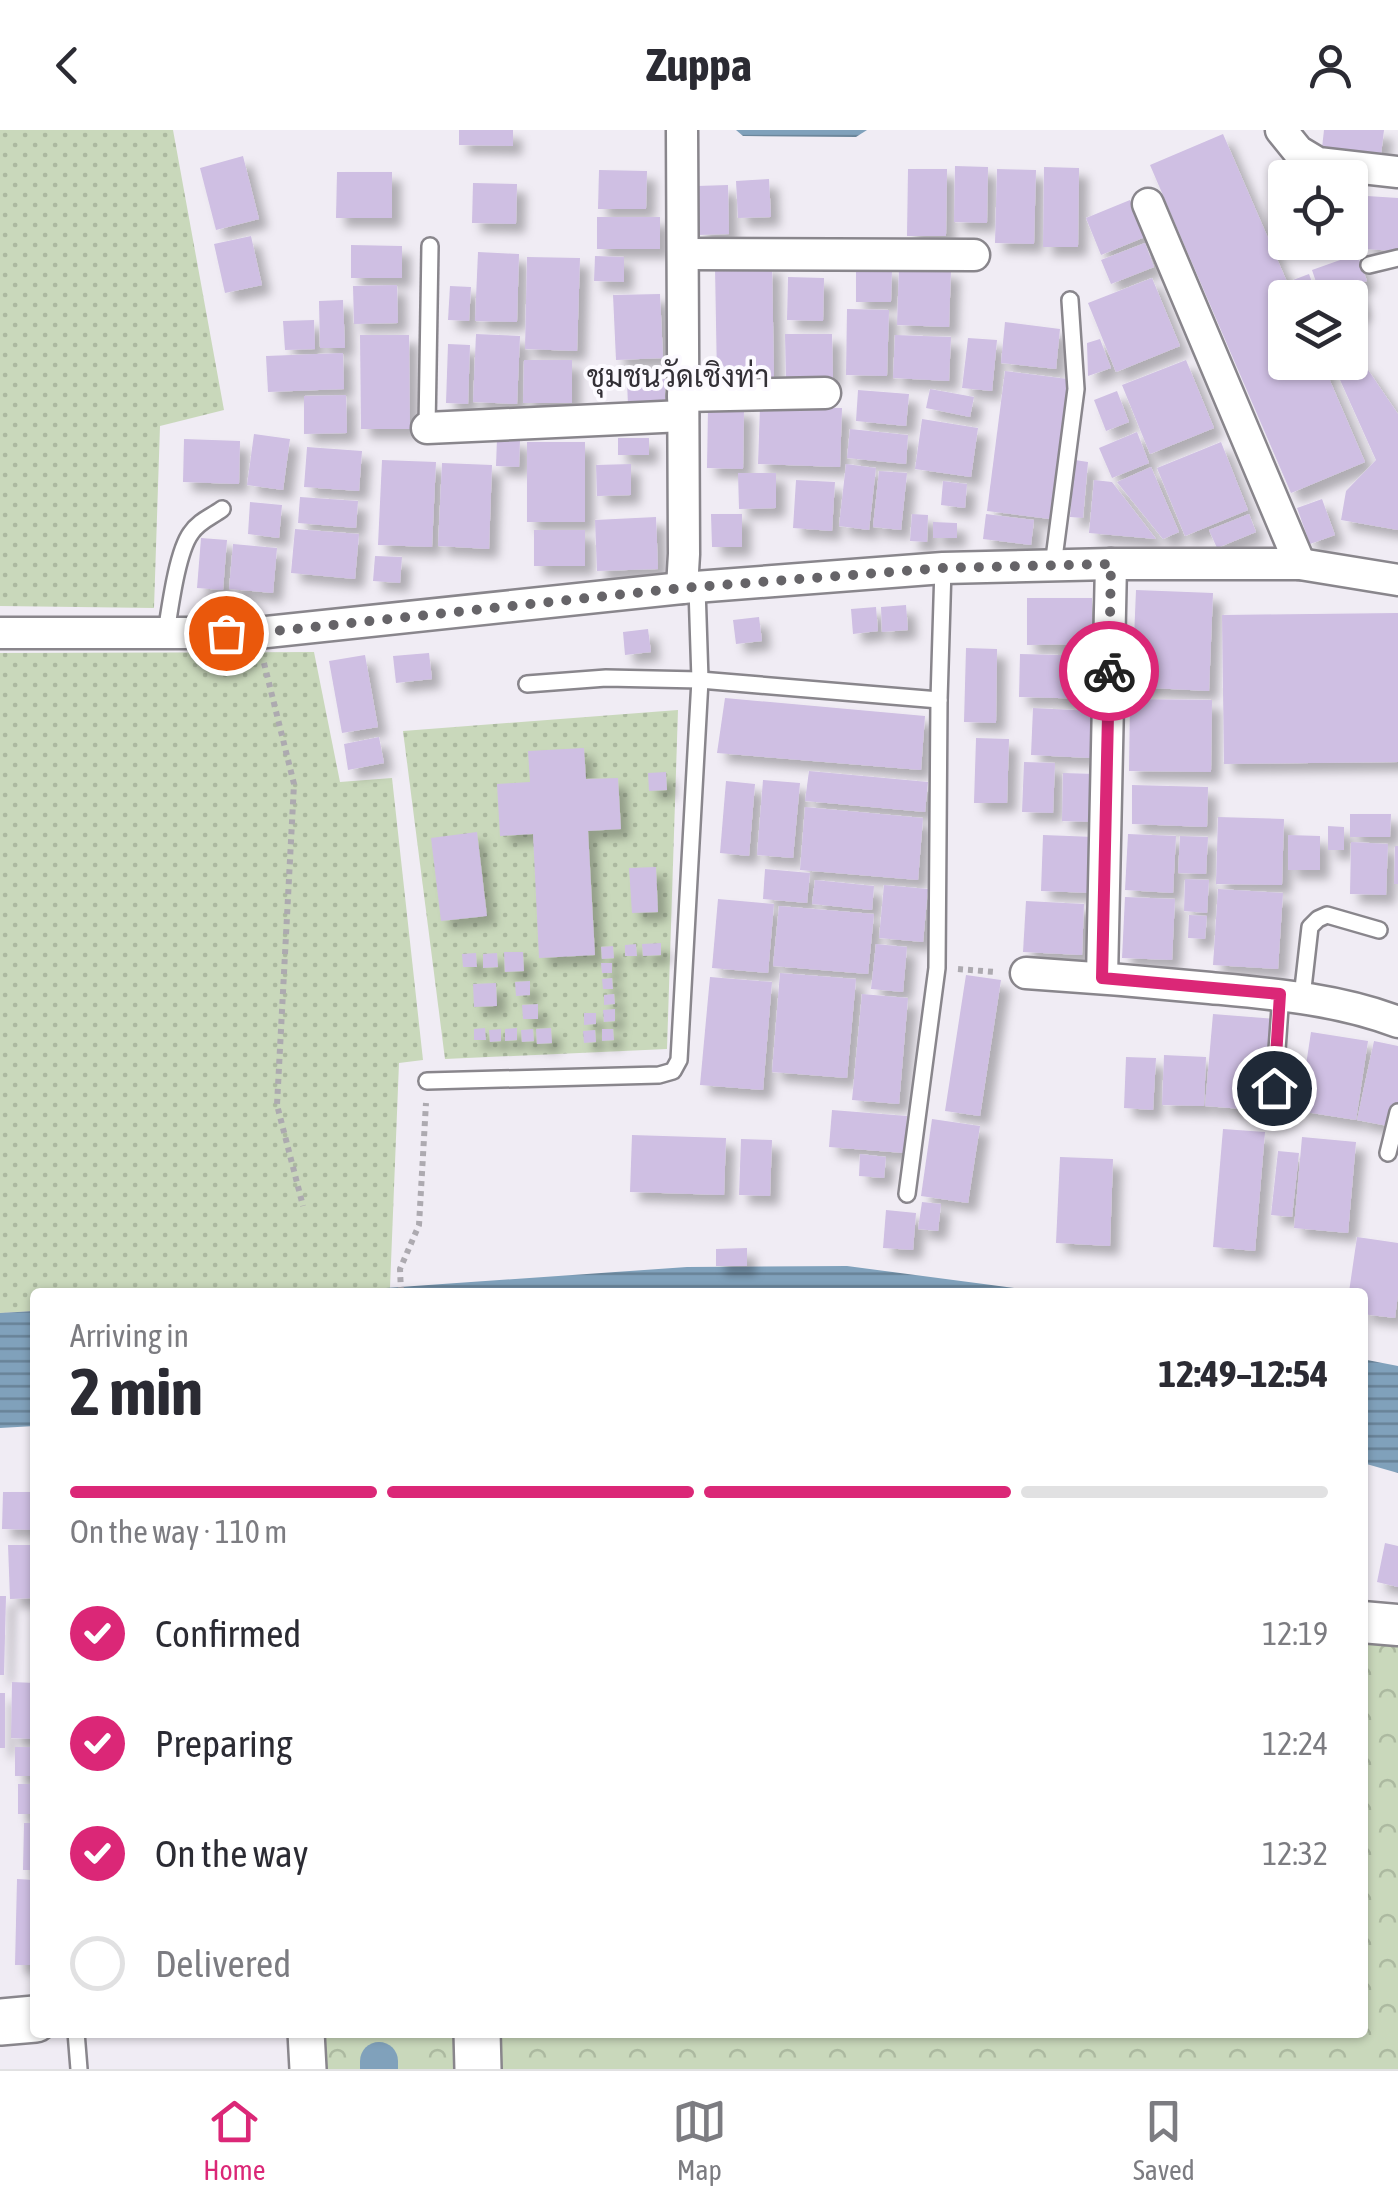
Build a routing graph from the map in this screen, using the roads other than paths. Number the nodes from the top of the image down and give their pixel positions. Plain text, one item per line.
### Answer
1 (682, 130) edge
2 (1281, 130) edge
3 (1398, 172) edge
4 (1148, 204) dead end
5 (430, 246) dead end
6 (682, 254) junction
7 (974, 255) dead end
8 (1398, 258) edge
9 (1369, 265) dead end
10 (1070, 300) dead end
11 (825, 392) dead end
12 (683, 406) junction
13 (426, 428) joint
14 (222, 510) dead end
15 (1111, 564) junction
16 (1300, 564) junction
17 (1053, 566) junction
18 (943, 568) junction
19 (1398, 580) edge
20 (690, 588) junction
21 (166, 633) junction
22 (0, 634) edge
23 (700, 680) junction
24 (527, 684) dead end
25 (939, 700) junction
26 (1379, 930) dead end
27 (1026, 973) road end
28 (1102, 978) junction
29 (1291, 995) junction
30 (1398, 1022) edge
31 (427, 1082) road end
32 (1398, 1112) edge
33 (1272, 1119) dead end
34 (1388, 1153) dead end
35 (907, 1194) dead end
36 (1368, 1623) edge
37 (1398, 1626) edge
38 (30, 2019) edge
39 (0, 2022) edge
40 (76, 2038) edge
41 (306, 2038) edge
42 (477, 2038) edge
43 (78, 2069) edge
44 (308, 2069) edge
45 (478, 2069) edge

1 - 6 street
2 - 3 street
4 - 16 street
5 - 13 lane
6 - 7 street
6 - 12 street
8 - 9 lane
10 - 17 lane
11 - 12 street
12 - 13 street
12 - 20 street
14 - 21 lane
15 - 16 street
15 - 17 street
15 - 28 street
16 - 19 street
17 - 18 street
18 - 20 street
18 - 25 lane
20 - 21 street
20 - 23 lane
21 - 22 street
23 - 24 lane
23 - 25 lane
23 - 31 lane
25 - 35 lane
26 - 29 lane
27 - 28 street
28 - 29 street
29 - 30 street
29 - 33 lane
32 - 34 lane
36 - 37 main road
38 - 39 main road
40 - 43 lane
41 - 44 street
42 - 45 main road

